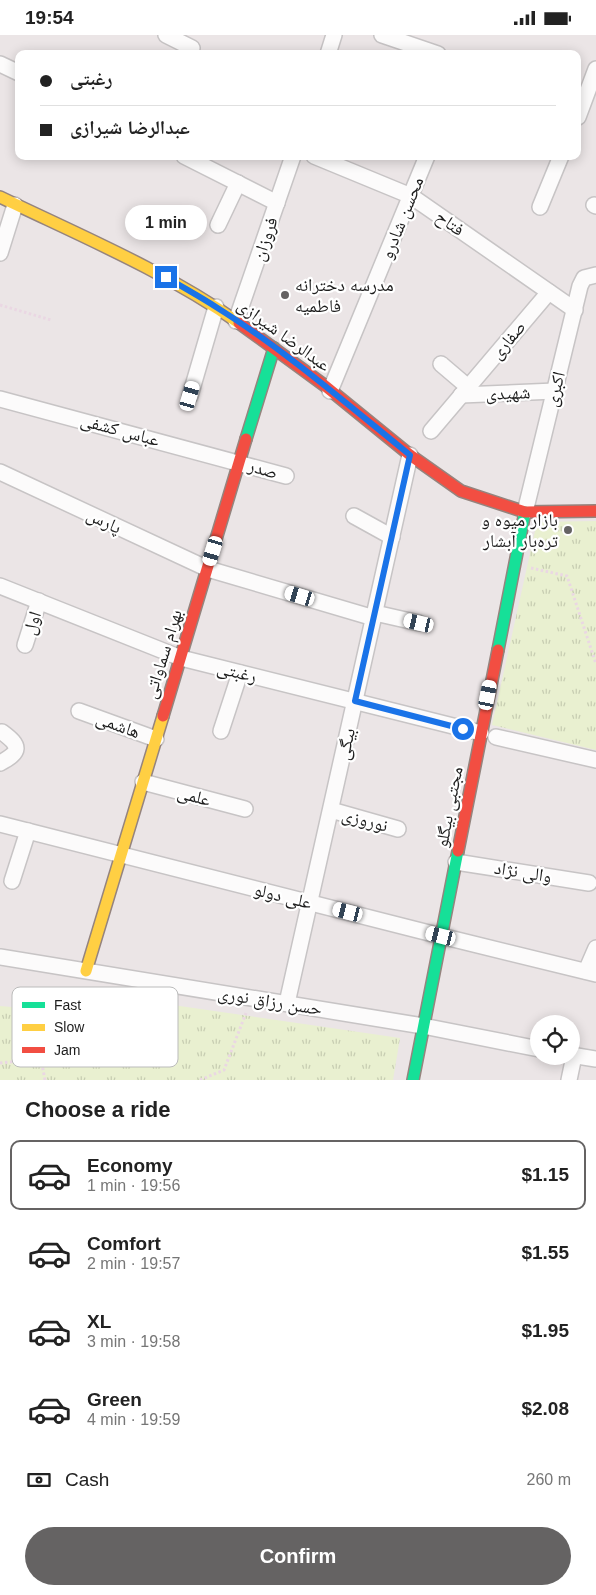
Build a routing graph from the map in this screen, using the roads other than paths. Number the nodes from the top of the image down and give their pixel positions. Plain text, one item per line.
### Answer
1 (166, 35) edge
2 (334, 35) edge
3 (382, 35) edge
4 (193, 46) edge
5 (329, 50) edge
6 (426, 50) edge
7 (0, 64) edge
8 (596, 69) edge
9 (15, 71) edge
10 (584, 107) edge
11 (192, 160) edge
12 (292, 160) edge
13 (324, 160) edge
14 (425, 160) edge
15 (559, 160) edge
16 (238, 183) junction
17 (411, 196) junction
18 (0, 197) edge
19 (277, 203) junction
20 (14, 205) junction
21 (540, 207) dead end
22 (218, 225) dead end
23 (0, 253) edge
24 (596, 274) edge
25 (549, 292) junction
26 (216, 307) junction
27 (575, 310) junction
28 (236, 321) junction
29 (274, 348) junction
30 (441, 364) dead end
31 (330, 391) junction
32 (464, 391) junction
33 (555, 391) junction
34 (190, 396) dead end
35 (0, 399) edge
36 (431, 431) dead end
37 (410, 455) junction
38 (240, 462) junction
39 (0, 472) edge
40 (286, 476) dead end
41 (596, 511) edge
42 (525, 512) junction
43 (354, 516) dead end
44 (392, 537) junction
45 (208, 569) junction
46 (0, 586) edge
47 (39, 601) junction
48 (375, 616) junction
49 (419, 623) dead end
50 (25, 645) dead end
51 (180, 658) junction
52 (240, 673) junction
53 (355, 701) junction
54 (79, 711) dead end
55 (221, 731) dead end
56 (2, 732) dead end
57 (488, 735) junction
58 (156, 739) junction
59 (596, 760) edge
60 (0, 763) edge
61 (143, 782) junction
62 (245, 809) dead end
63 (331, 811) junction
64 (0, 824) edge
65 (398, 829) dead end
66 (28, 831) junction
67 (121, 855) junction
68 (456, 862) junction
69 (12, 881) dead end
70 (590, 883) dead end
71 (310, 903) junction
72 (441, 936) junction
73 (596, 948) edge
74 (0, 957) edge
75 (86, 971) junction
76 (591, 972) edge
77 (287, 1003) junction
78 (423, 1025) junction
79 (530, 1047) edge
80 (580, 1056) edge
81 (596, 1059) edge
82 (571, 1065) edge
83 (413, 1080) edge
84 (569, 1080) edge

1 - 4 street
2 - 5 street
3 - 6 street
7 - 9 street
8 - 10 street
11 - 16 street
12 - 19 street, فروزان
13 - 17 street, فتاح
14 - 17 street, محسن شادرو
15 - 21 street
16 - 19 street
16 - 22 street
17 - 25 street, فتاح
17 - 31 street, محسن شادرو
18 - 20 street, عبدالرضا شیرازی
19 - 28 street, فروزان
20 - 23 street
20 - 26 street, عبدالرضا شیرازی
24 - 27 street, اکبری
25 - 27 street, فتاح
25 - 32 street, صفاری
26 - 28 street, عبدالرضا شیرازی
26 - 34 street
27 - 33 street, اکبری
28 - 29 street, عبدالرضا شیرازی
29 - 31 street, عبدالرضا شیرازی
29 - 38 street, بهرام سماواتی
30 - 32 street
31 - 37 street, عبدالرضا شیرازی
32 - 33 street, شهیدی
32 - 36 street, صفاری
33 - 42 street, اکبری
35 - 38 street, عباس کشفی
37 - 42 street, عبدالرضا شیرازی
37 - 44 street, بیگی
38 - 40 street, صدر
38 - 45 street, بهرام سماواتی
39 - 45 street, پارس
41 - 42 street, عبدالرضا شیرازی
42 - 57 street, مجتبی بیگلو
43 - 44 street
44 - 48 street, بیگی
45 - 48 street, پارس
45 - 51 street, بهرام سماواتی
46 - 47 street, رغبتی
47 - 50 street, اول
47 - 51 street, رغبتی
48 - 49 street, پارس
48 - 53 street, بیگی
51 - 52 street, رغبتی
51 - 58 street, بهرام سماواتی
52 - 53 street, رغبتی
52 - 55 street
53 - 57 street, رغبتی
53 - 63 street, بیگی
54 - 58 street, هاشمی
56 - 60 street
57 - 59 street, رغبتی
57 - 68 street, مجتبی بیگلو
58 - 61 street, بهرام سماواتی
61 - 62 street, علمی
61 - 67 street, بهرام سماواتی
63 - 65 street, نوروزی
63 - 71 street, بیگی
64 - 66 street, علی دولو
66 - 67 street, علی دولو
66 - 69 street
67 - 71 street, علی دولو
67 - 75 street, بهرام سماواتی
68 - 70 street, والی نژاد
68 - 72 street, مجتبی بیگلو
71 - 72 street, علی دولو
71 - 77 street, بیگی
72 - 76 street, علی دولو
72 - 78 street, مجتبی بیگلو
73 - 76 street
74 - 75 street, حسن رزاق نوری
75 - 77 street, حسن رزاق نوری
77 - 78 street, حسن رزاق نوری
78 - 79 street, حسن رزاق نوری
78 - 83 street, مجتبی بیگلو
80 - 81 street
82 - 84 street

